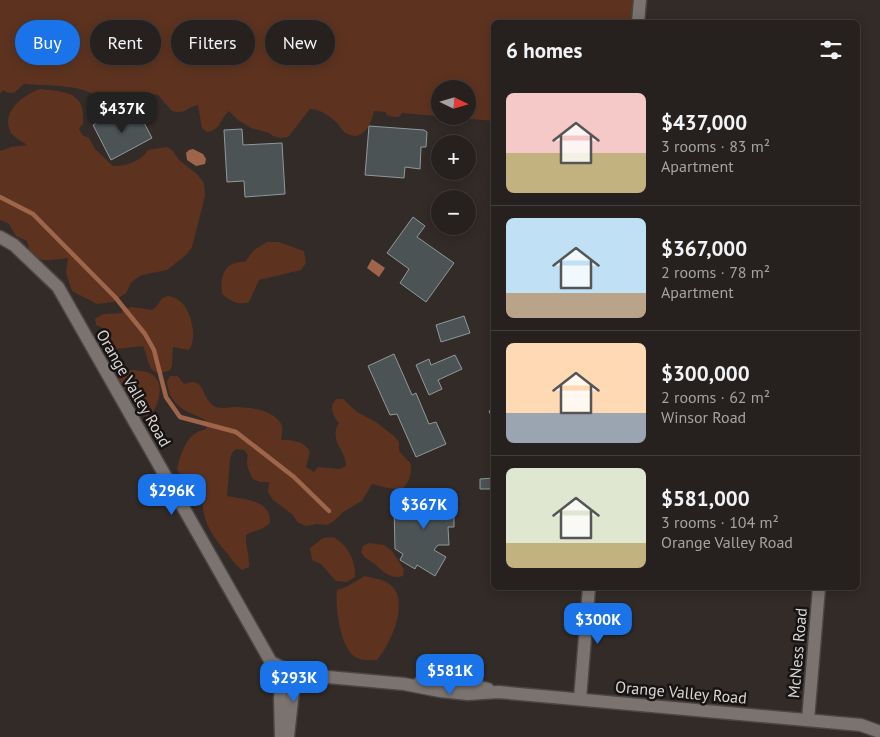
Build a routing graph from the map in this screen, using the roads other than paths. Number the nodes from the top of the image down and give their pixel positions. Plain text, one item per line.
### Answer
1 (640, 0) edge
2 (638, 20) edge
3 (0, 238) edge
4 (590, 590) edge
5 (819, 590) edge
6 (283, 668) junction
7 (295, 674) junction
8 (580, 699) junction
9 (808, 720) junction
10 (880, 723) edge
11 (860, 725) junction
12 (880, 732) edge
13 (281, 737) edge
14 (287, 737) edge

1 - 2 street
3 - 6 street, Orange Valley Road
4 - 8 street
5 - 9 street, McNess Road
6 - 7 street, Orange Valley Road
6 - 13 street
7 - 8 street, Orange Valley Road
7 - 14 street
8 - 9 street, Orange Valley Road
9 - 11 street, Orange Valley Road
10 - 11 street, Orange Valley Road
11 - 12 street, Orange Valley Road

